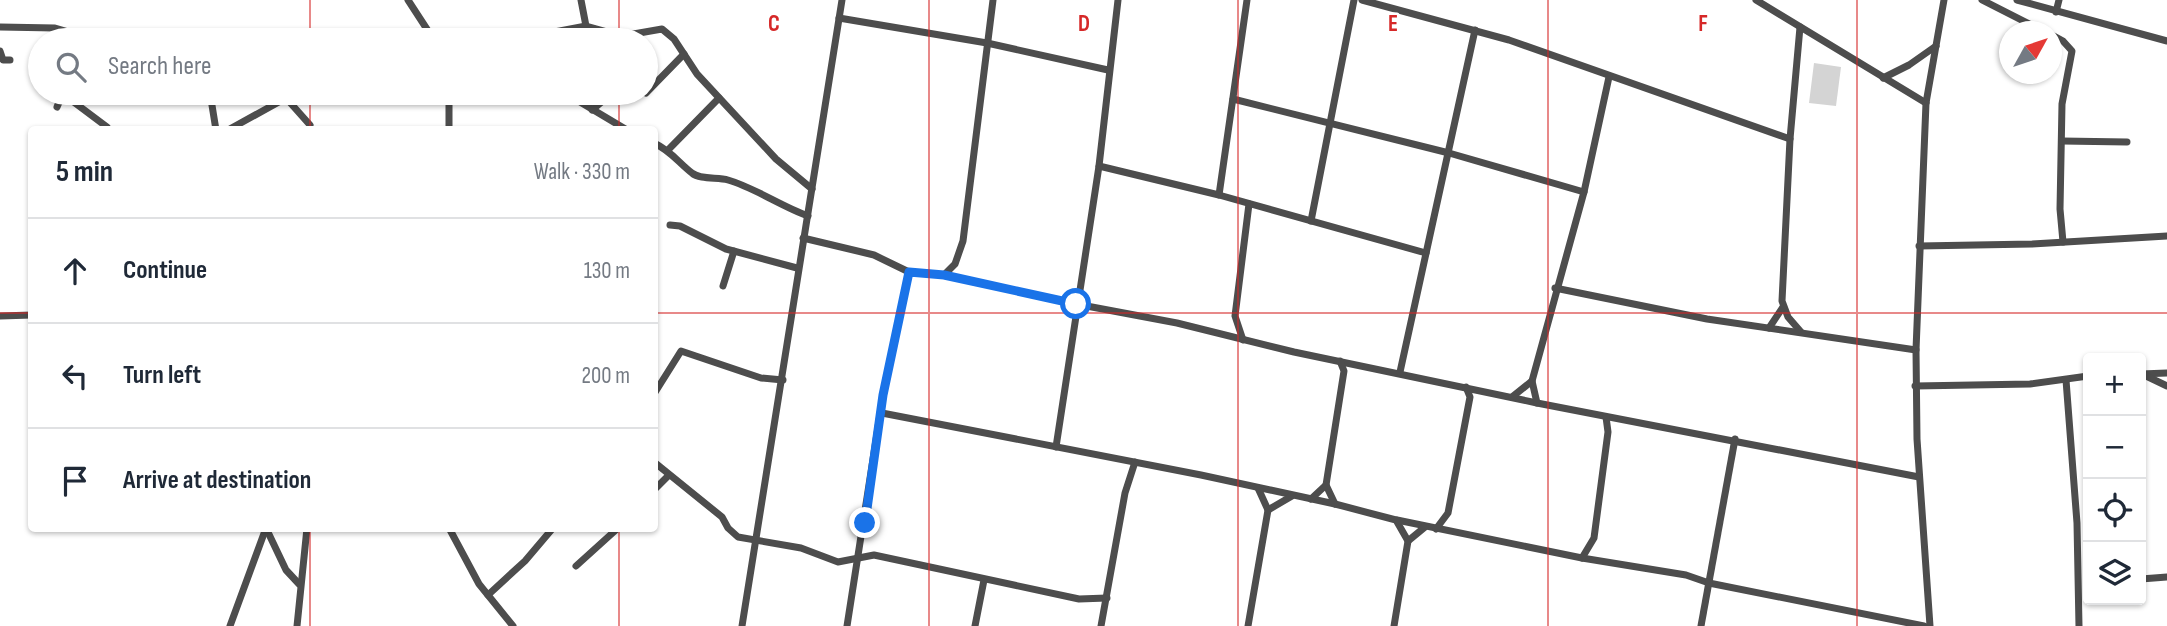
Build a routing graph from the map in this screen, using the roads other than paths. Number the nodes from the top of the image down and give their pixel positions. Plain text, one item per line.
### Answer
1 (408, 0) edge
2 (581, 0) edge
3 (842, 0) edge
4 (993, 0) edge
5 (1118, 0) edge
6 (1247, 0) edge
7 (1354, 0) edge
8 (1362, 0) edge
9 (1756, 0) edge
10 (1944, 0) edge
11 (1982, 0) edge
12 (2017, 0) edge
13 (2059, 0) edge
14 (2056, 12) junction
15 (839, 18) junction
16 (2023, 21) edge
17 (586, 26) junction
18 (0, 27) edge
19 (1800, 27) junction
20 (55, 28) edge
21 (426, 28) edge
22 (576, 28) edge
23 (593, 28) edge
24 (658, 30) edge
25 (1475, 30) junction
26 (2062, 40) edge
27 (2167, 41) edge
28 (986, 43) junction
29 (1937, 45) junction
30 (0, 51) edge
31 (684, 54) junction
32 (10, 60) dead end
33 (1108, 70) junction
34 (1609, 77) junction
35 (1883, 78) junction
36 (658, 81) edge
37 (719, 98) junction
38 (1233, 99) junction
39 (1926, 103) junction
40 (79, 105) edge
41 (212, 105) edge
42 (273, 105) edge
43 (292, 105) edge
44 (449, 105) edge
45 (584, 105) edge
46 (598, 105) edge
47 (592, 110) junction
48 (1332, 123) junction
49 (310, 125) dead end
50 (106, 126) edge
51 (215, 126) edge
52 (235, 126) edge
53 (449, 126) edge
54 (617, 126) edge
55 (1790, 139) junction
56 (2062, 141) junction
57 (2127, 142) dead end
58 (658, 145) edge
59 (669, 149) junction
60 (1449, 153) junction
61 (1099, 166) junction
62 (812, 189) junction
63 (1584, 192) junction
64 (1219, 195) junction
65 (1249, 204) junction
66 (808, 216) junction
67 (1311, 221) junction
68 (670, 225) dead end
69 (2167, 236) edge
70 (803, 238) junction
71 (2063, 242) junction
72 (1919, 246) junction
73 (734, 251) junction
74 (1426, 253) junction
75 (797, 268) junction
76 (909, 272) junction
77 (944, 275) junction
78 (723, 286) dead end
79 (1555, 288) junction
80 (1076, 304) junction
81 (1783, 307) junction
82 (0, 316) edge
83 (28, 316) edge
84 (1769, 328) junction
85 (1801, 332) junction
86 (1242, 340) junction
87 (1916, 350) junction
88 (1340, 361) junction
89 (1401, 372) junction
90 (2167, 373) edge
91 (2146, 375) edge
92 (2083, 377) edge
93 (2146, 377) edge
94 (783, 380) junction
95 (2066, 380) junction
96 (1532, 381) junction
97 (1915, 386) junction
98 (2167, 386) edge
99 (1466, 387) junction
100 (658, 388) edge
101 (1512, 397) junction
102 (1536, 403) junction
103 (882, 413) junction
104 (1606, 417) junction
105 (1735, 439) junction
106 (1056, 447) junction
107 (1135, 462) junction
108 (658, 467) edge
109 (668, 476) junction
110 (1919, 477) junction
111 (658, 485) edge
112 (1326, 485) junction
113 (1258, 488) junction
114 (1293, 495) junction
115 (1311, 499) junction
116 (1335, 504) junction
117 (1268, 510) junction
118 (1396, 520) junction
119 (1425, 527) junction
120 (1436, 529) junction
121 (265, 532) edge
122 (268, 532) edge
123 (306, 532) edge
124 (451, 532) edge
125 (549, 532) edge
126 (614, 532) edge
127 (757, 538) junction
128 (1408, 541) junction
129 (1582, 558) junction
130 (858, 559) junction
131 (576, 566) dead end
132 (2083, 573) edge
133 (2167, 577) edge
134 (2146, 579) edge
135 (984, 580) junction
136 (1709, 583) junction
137 (299, 584) junction
138 (2083, 592) edge
139 (488, 595) junction
140 (1107, 598) junction
141 (297, 616) junction
142 (230, 626) edge
143 (290, 626) edge
144 (298, 626) edge
145 (513, 626) edge
146 (742, 626) edge
147 (847, 626) edge
148 (975, 626) edge
149 (1101, 626) edge
150 (1248, 626) edge
151 (1394, 626) edge
152 (1701, 626) edge
153 (1924, 626) edge
154 (1930, 626) edge
155 (2079, 626) edge

1 - 21 street
2 - 17 street
3 - 15 street
4 - 28 street
5 - 33 street
6 - 38 street
7 - 48 street
8 - 25 street
9 - 19 street
10 - 29 street
11 - 16 street
12 - 14 street
13 - 14 street
14 - 27 street
15 - 28 street
15 - 62 street
17 - 22 street
17 - 23 street
18 - 20 street
19 - 35 street
19 - 55 street
24 - 31 street
25 - 34 street
25 - 60 street
26 - 56 street
28 - 33 street
28 - 77 street
29 - 35 street
29 - 39 street
30 - 32 street
31 - 36 street
31 - 37 street
33 - 61 street
34 - 55 street
34 - 63 street
35 - 39 street
37 - 59 street
37 - 62 street
38 - 48 street
38 - 64 street
39 - 72 street
40 - 50 street
41 - 51 street
42 - 52 street
43 - 49 street
44 - 53 street
45 - 47 street
46 - 47 street
47 - 54 street
48 - 60 street
48 - 67 street
55 - 81 street
56 - 57 street
56 - 71 street
58 - 59 street
59 - 66 street
60 - 63 street
60 - 74 street
61 - 64 street
61 - 80 street
62 - 66 street
63 - 79 street
64 - 65 street
65 - 67 street
65 - 86 street
66 - 70 street
67 - 74 street
68 - 73 street
69 - 71 street
70 - 75 street
70 - 76 street
71 - 72 street
72 - 87 street
73 - 75 street
73 - 78 street
74 - 89 street
75 - 94 street
76 - 77 street
76 - 103 street
77 - 80 street
79 - 84 street
79 - 96 street
80 - 86 street
80 - 106 street
81 - 84 street
81 - 85 street
82 - 83 street
84 - 85 street
85 - 87 street
86 - 88 street
87 - 97 street
88 - 89 street
88 - 112 street
89 - 99 street
90 - 91 street
92 - 95 street
93 - 98 street
94 - 100 street
94 - 127 street
95 - 97 street
95 - 132 street
96 - 101 street
96 - 102 street
97 - 110 street
99 - 101 street
99 - 120 street
101 - 102 street
102 - 104 street
103 - 106 street
103 - 130 street
104 - 105 street
104 - 129 street
105 - 110 street
105 - 136 street
106 - 107 street
107 - 113 street
107 - 140 street
108 - 109 street
109 - 111 street
109 - 127 street
110 - 154 street
112 - 115 street
112 - 116 street
113 - 114 street
113 - 117 street
114 - 115 street
114 - 117 street
115 - 116 street
116 - 118 street
117 - 150 street
118 - 119 street
118 - 128 street
119 - 120 street
119 - 128 street
120 - 129 street
121 - 142 street
122 - 137 street
123 - 137 street
124 - 139 street
125 - 139 street
126 - 131 street
127 - 130 street
127 - 146 street
128 - 151 street
129 - 136 street
130 - 135 street
130 - 147 street
133 - 134 street
135 - 140 street
135 - 148 street
136 - 152 street
136 - 153 street
137 - 141 street
138 - 155 street
139 - 145 street
140 - 149 street
141 - 143 street
141 - 144 street

